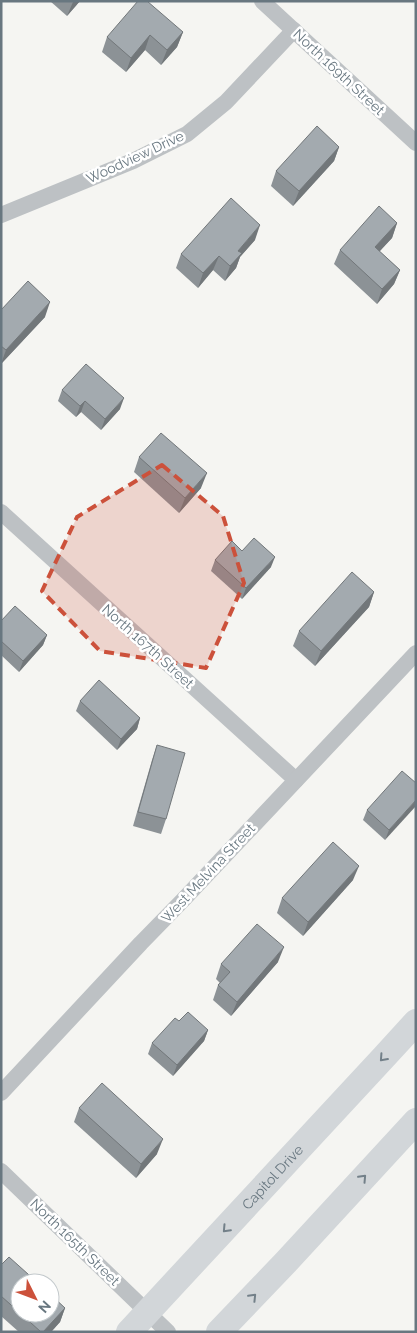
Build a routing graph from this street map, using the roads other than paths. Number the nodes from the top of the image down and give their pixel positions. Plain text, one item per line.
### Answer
1 (262, 1) edge
2 (294, 30) junction
3 (416, 142) edge
4 (1, 215) edge
5 (1, 512) edge
6 (416, 654) edge
7 (296, 780) junction
8 (416, 1022) edge
9 (1, 1093) edge
10 (416, 1121) edge
11 (1, 1171) edge
12 (148, 1312) junction
13 (129, 1332) edge
14 (168, 1332) edge
15 (219, 1332) edge

1 - 2 street, North 169th Street
2 - 3 street, North 169th Street
2 - 4 street, Woodview Drive
5 - 7 street, North 167th Street
6 - 7 street, West Melvina Street
7 - 9 street, West Melvina Street
8 -> 12 main road, Capitol Drive
15 -> 10 main road
11 - 12 street, North 165th Street
12 - 13 main road, Capitol Drive
12 - 14 street, North 165th Street

